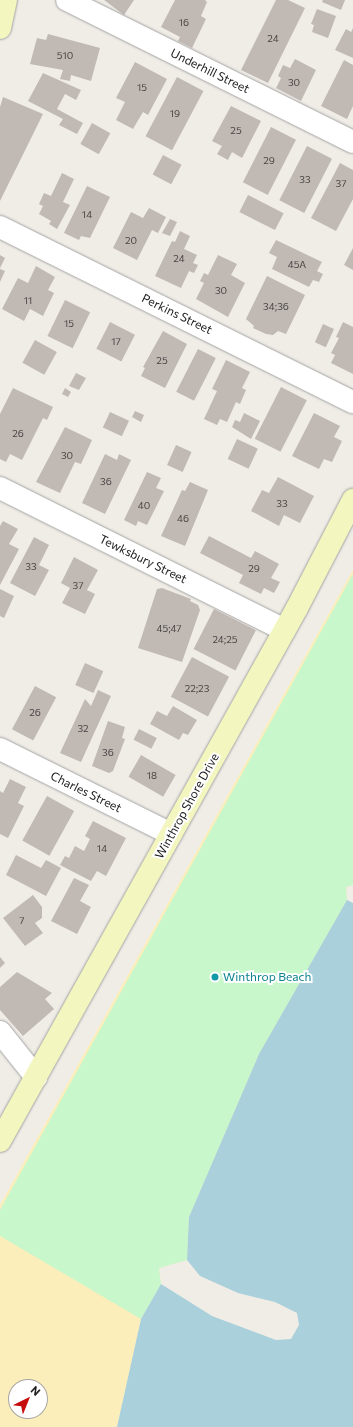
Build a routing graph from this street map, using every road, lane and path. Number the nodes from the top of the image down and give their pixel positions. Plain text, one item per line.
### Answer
1 (6, 0) edge
2 (67, 0) edge
3 (0, 28) edge
4 (353, 142) edge
5 (0, 227) edge
6 (353, 402) edge
7 (0, 488) edge
8 (353, 500) edge
9 (285, 630) junction
10 (0, 749) edge
11 (171, 834) junction
12 (0, 1032) edge
13 (36, 1077) junction
14 (18, 1110) junction
15 (0, 1122) edge
16 (0, 1141) edge

1 - 3 street
2 - 4 street, Underhill Street
5 - 6 street, Perkins Street
7 - 9 street, Tewksbury Street
8 - 9 street, Winthrop Shore Drive
9 - 11 street, Winthrop Shore Drive
10 - 11 street, Charles Street
11 - 13 street, Winthrop Shore Drive
12 - 13 street
13 - 14 street, Winthrop Shore Drive
14 - 15 street, Winthrop Shore Drive
14 - 16 street, Winthrop Shore Drive

